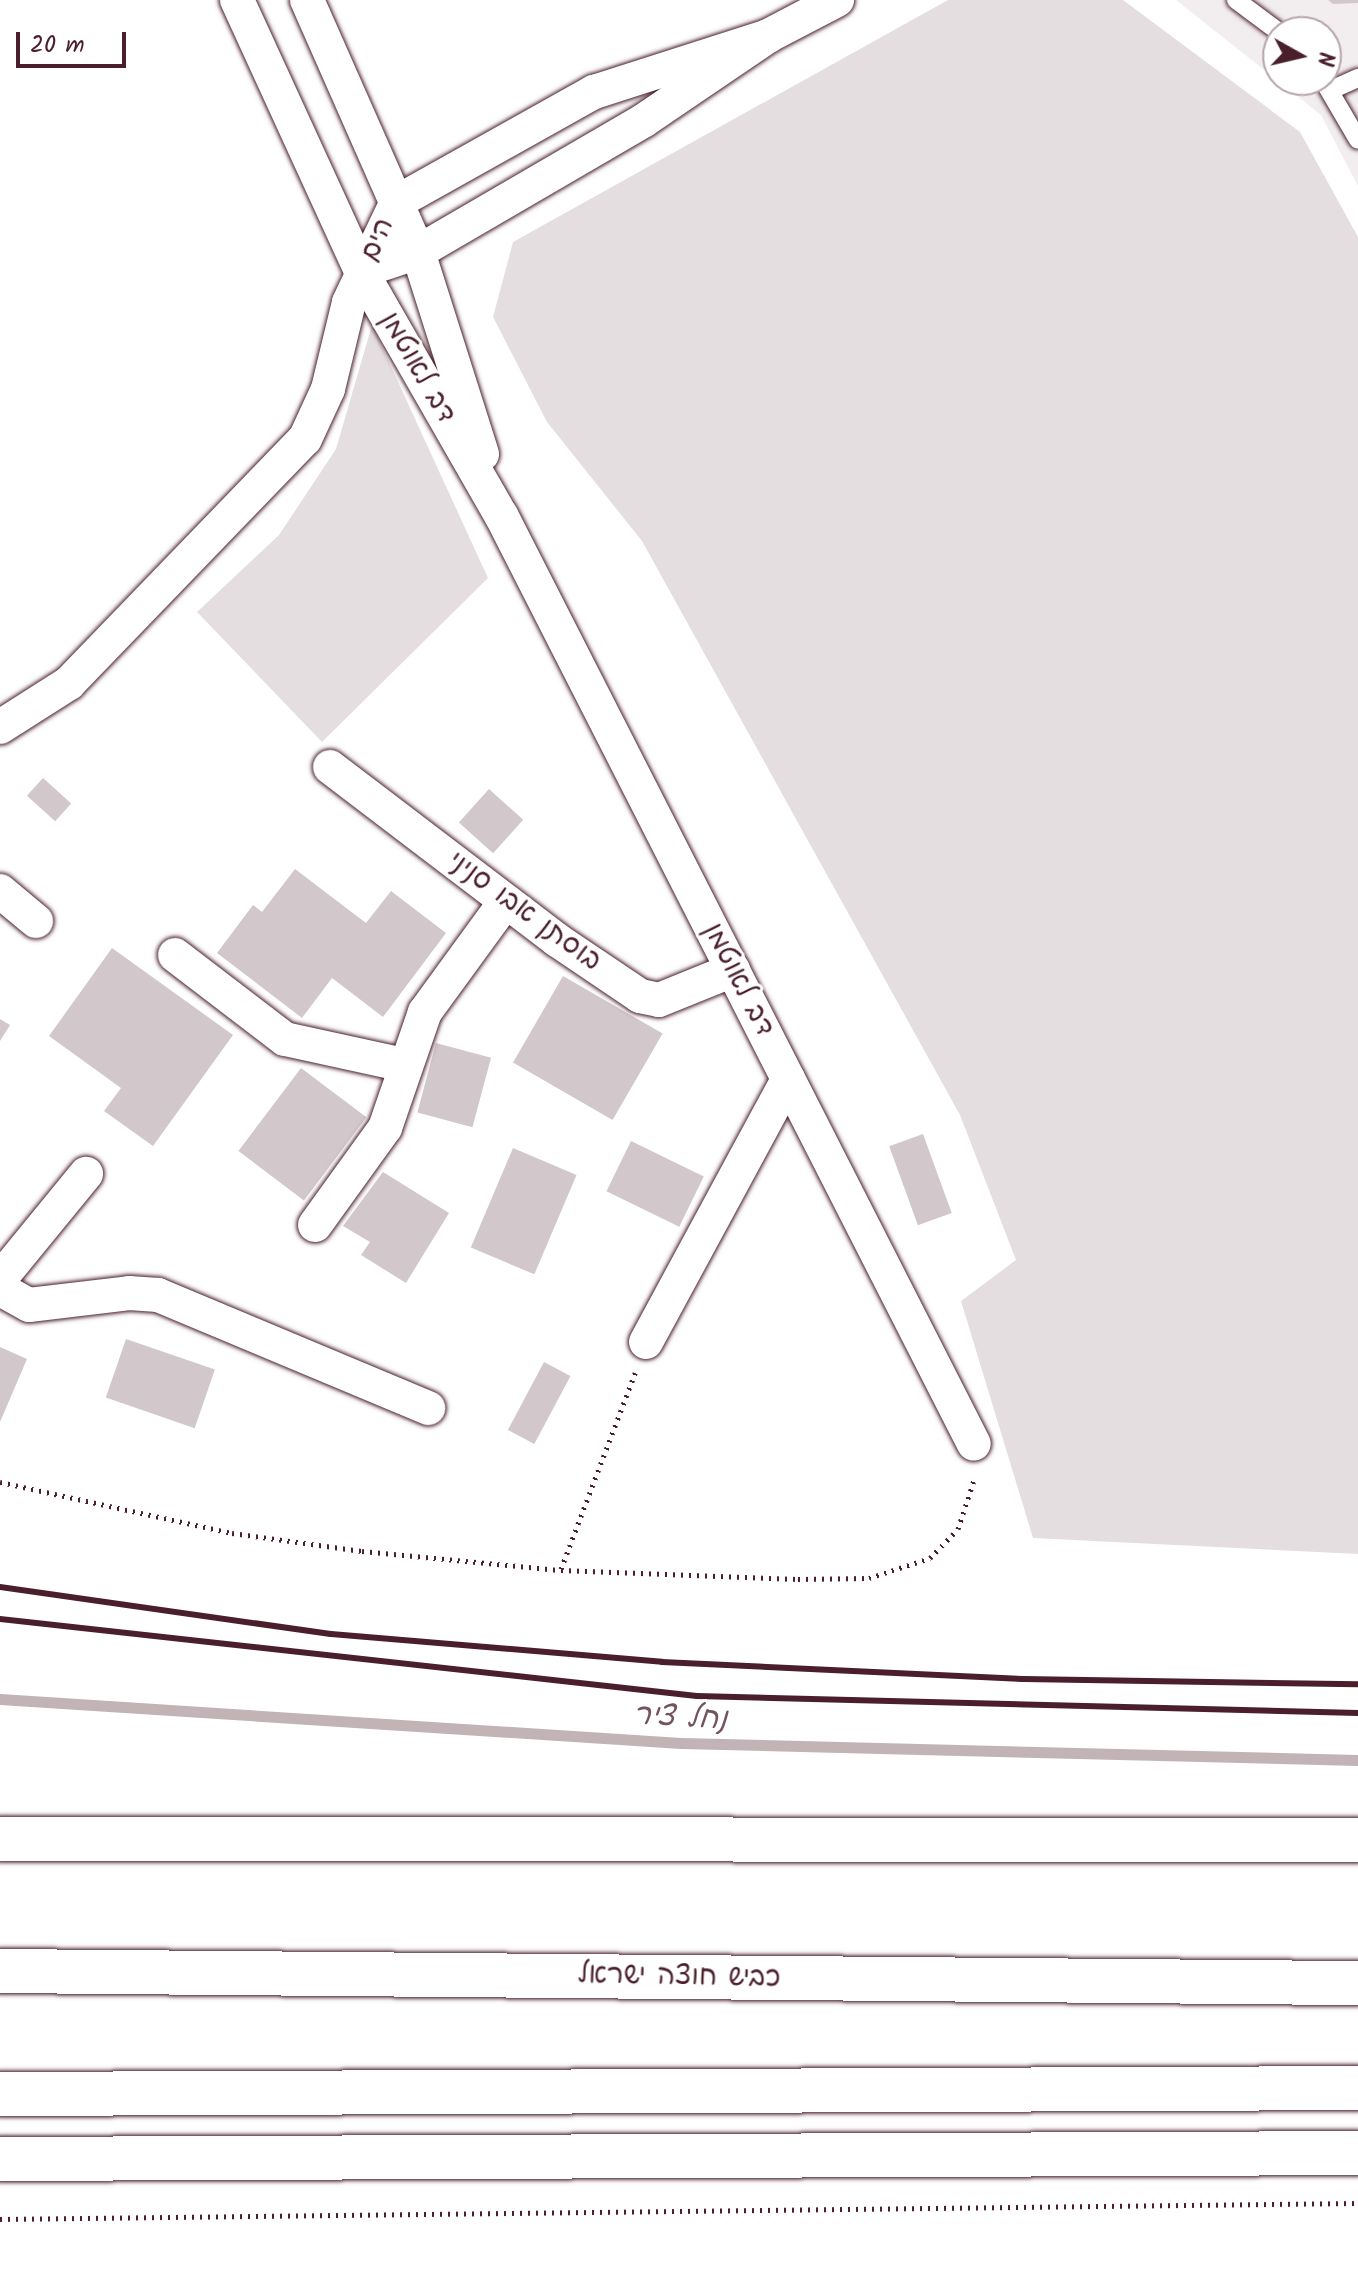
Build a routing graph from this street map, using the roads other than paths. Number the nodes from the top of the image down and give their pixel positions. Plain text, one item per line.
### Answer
1 (237, 0) edge
2 (307, 0) edge
3 (837, 0) edge
4 (1236, 0) edge
5 (1262, 19) edge
6 (768, 36) junction
7 (1333, 96) edge
8 (1358, 140) edge
9 (397, 202) junction
10 (418, 252) junction
11 (361, 271) junction
12 (501, 515) junction
13 (0, 727) edge
14 (330, 767) dead end
15 (0, 891) edge
16 (506, 901) junction
17 (36, 921) dead end
18 (175, 955) dead end
19 (733, 970) junction
20 (404, 1065) junction
21 (788, 1079) junction
22 (86, 1174) dead end
23 (315, 1225) dead end
24 (0, 1279) edge
25 (0, 1289) edge
26 (646, 1342) road end
27 (428, 1408) dead end
28 (974, 1444) road end
29 (0, 1839) edge
30 (1358, 1840) edge
31 (0, 1971) edge
32 (1358, 1983) edge
33 (1358, 2088) edge
34 (0, 2094) edge
35 (1358, 2153) edge
36 (0, 2159) edge

1 - 11 street, דב לאוטמן
2 - 9 street, דב לאוטמן
3 - 6 street, הים
4 - 5 lane
6 - 9 street, הים
6 - 10 street, הים
7 - 8 lane
9 - 10 street, דב לאוטמן
9 - 11 street, הים
10 - 11 street, הים
10 - 12 street, דב לאוטמן
11 - 12 street, דב לאוטמן
11 - 13 street
12 - 19 street, דב לאוטמן
14 - 16 street, בוסתן אבו סניני
15 - 17 street
16 - 19 street, בוסתן אבו סניני
16 - 20 street
18 - 20 street
19 - 21 street, דב לאוטמן
20 - 23 street
21 - 26 street
21 - 28 street, דב לאוטמן
22 - 24 street
25 - 27 street
29 - 30 main road
31 - 32 main road, כביש חוצה ישראל
33 - 34 main road
35 - 36 main road

